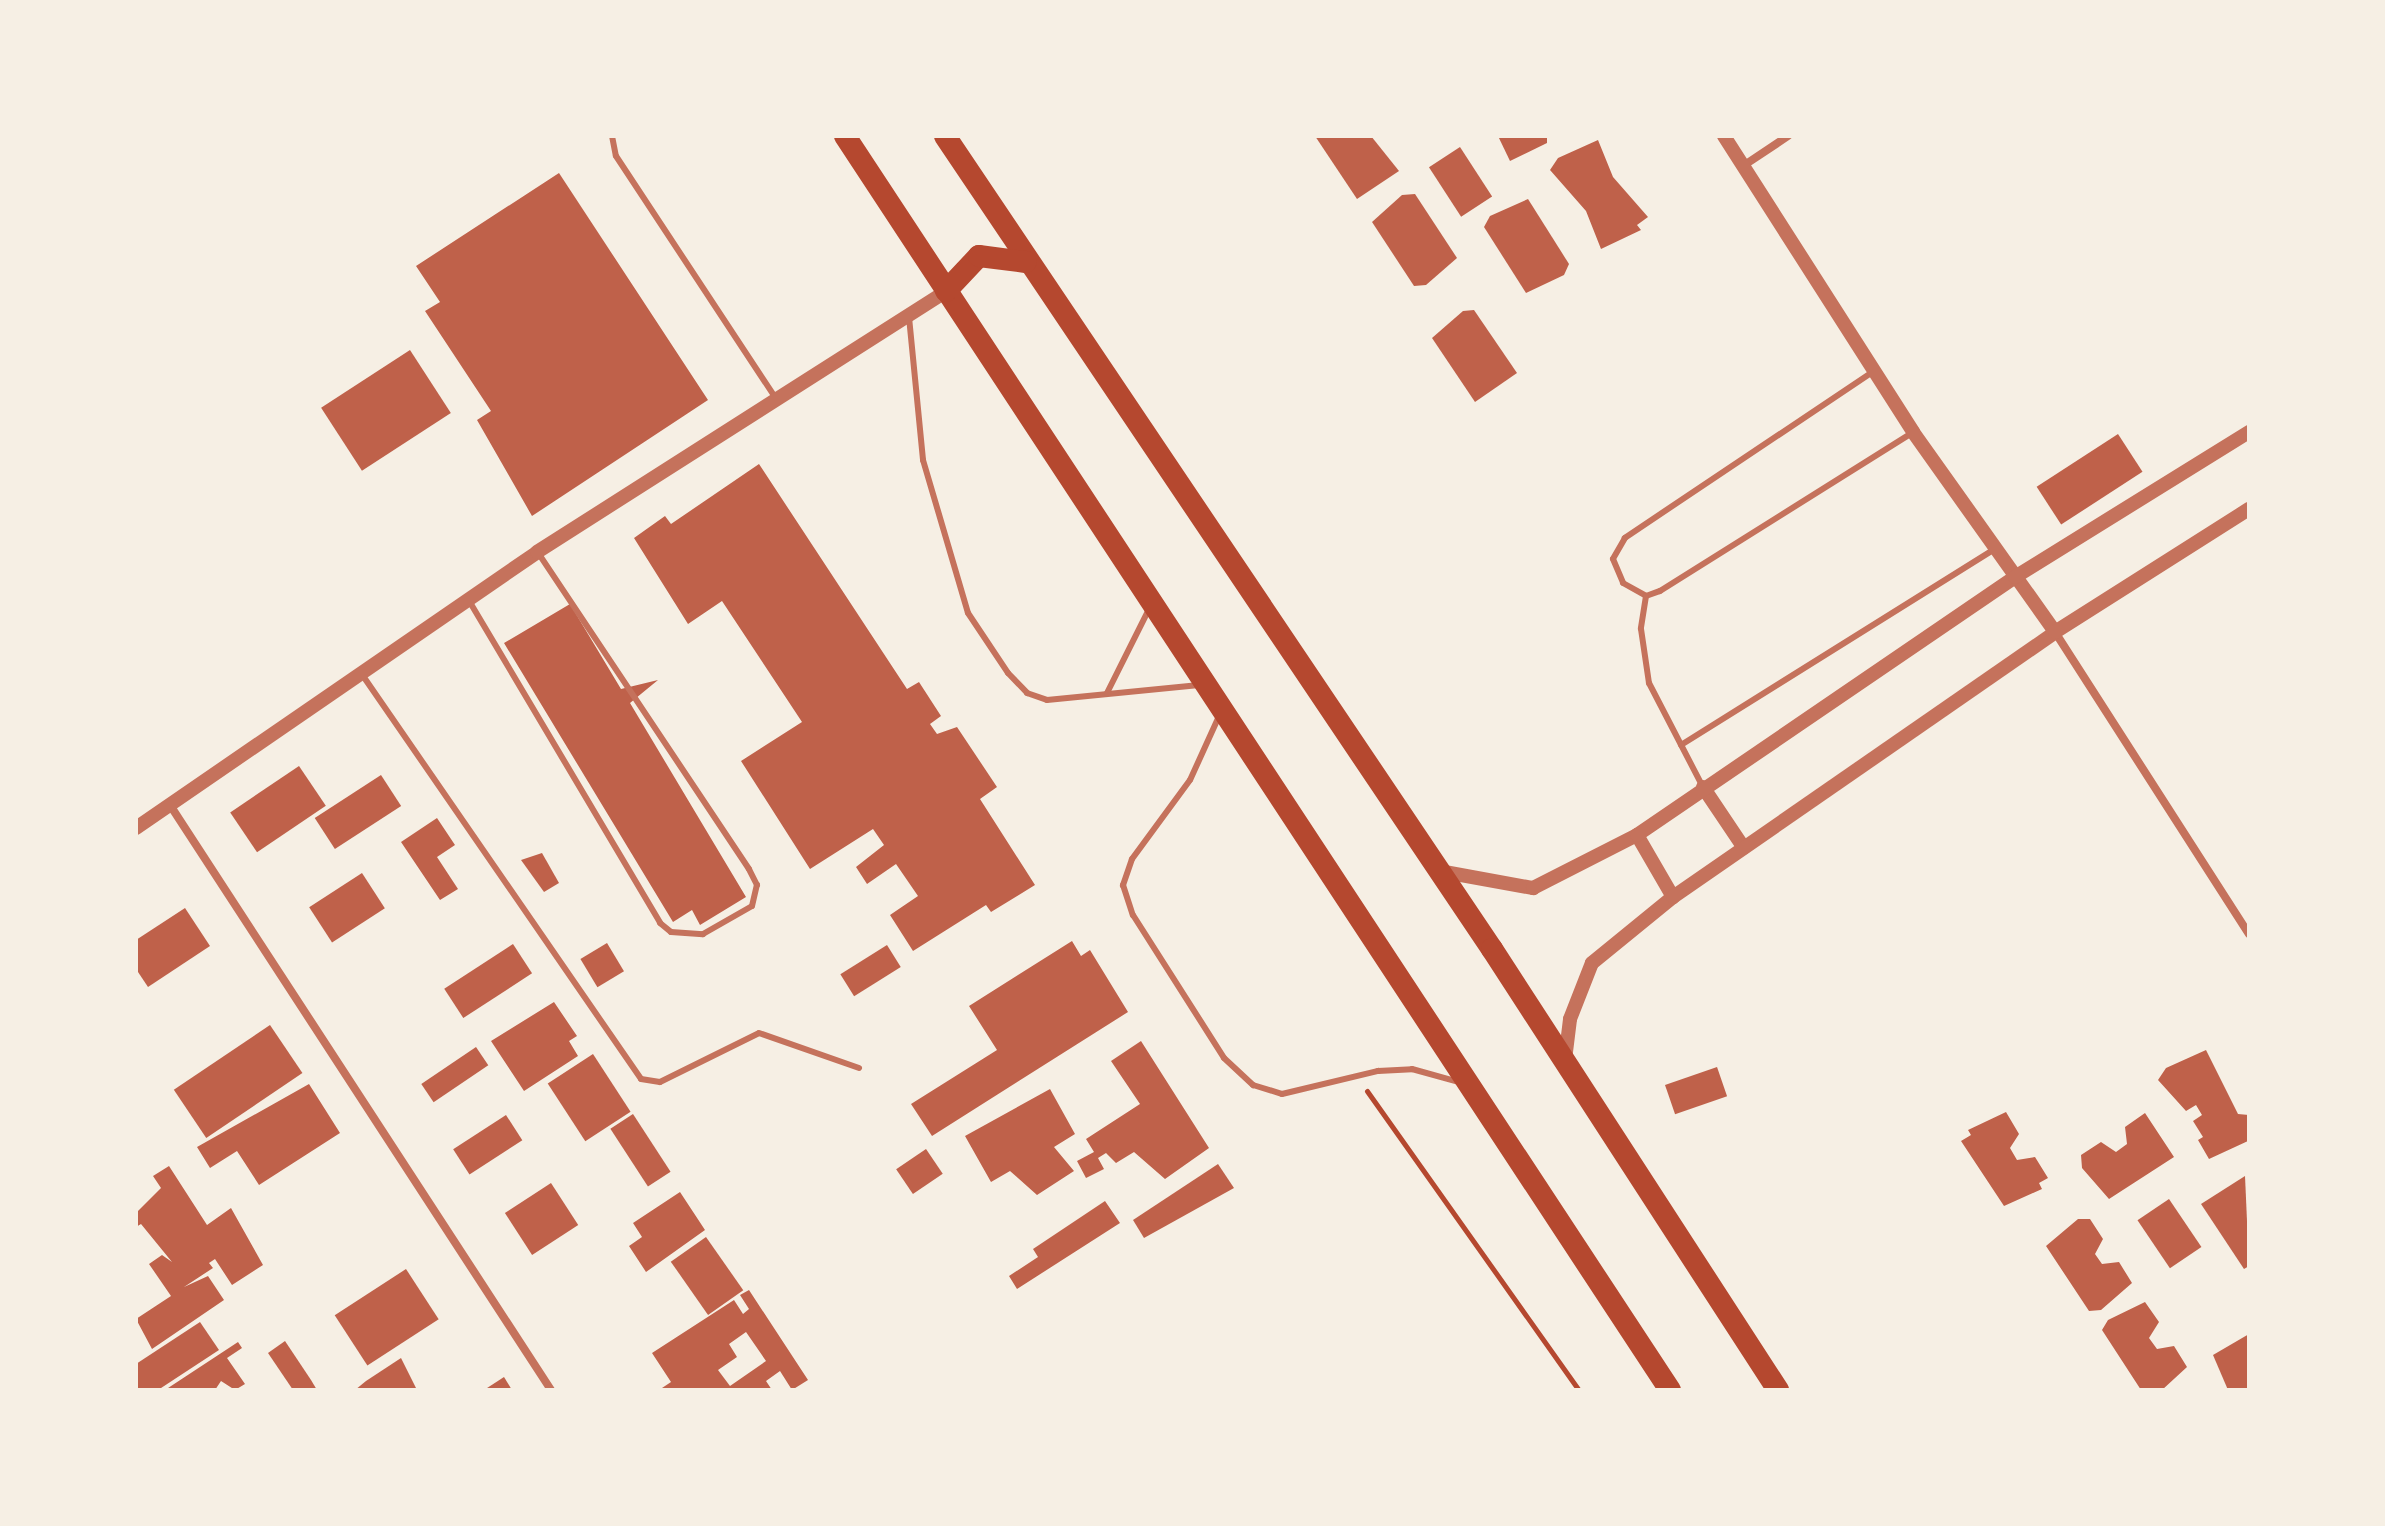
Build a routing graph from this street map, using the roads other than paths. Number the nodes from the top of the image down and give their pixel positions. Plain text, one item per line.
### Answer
1 (612, 136) edge
2 (845, 136) edge
3 (945, 136) edge
4 (1724, 136) edge
5 (1788, 136) edge
6 (1743, 166) junction
7 (1026, 262) junction
8 (946, 291) junction
9 (909, 317) junction
10 (1874, 371) junction
11 (778, 402) junction
12 (1913, 432) junction
13 (2249, 432) edge
14 (2249, 509) edge
15 (1996, 548) junction
16 (537, 552) junction
17 (2015, 577) junction
18 (1646, 596) junction
19 (468, 599) junction
20 (1153, 603) junction
21 (2055, 632) junction
22 (361, 673) junction
23 (1207, 684) junction
24 (1107, 693) junction
25 (1222, 708) junction
26 (1681, 745) junction
27 (1703, 787) junction
28 (170, 805) junction
29 (136, 828) edge
30 (1637, 835) junction
31 (1744, 848) junction
32 (1439, 871) junction
33 (1673, 897) junction
34 (2249, 934) edge
35 (1565, 1061) junction
36 (859, 1068) dead end
37 (1474, 1087) junction
38 (551, 1390) edge
39 (1670, 1390) edge
40 (1778, 1390) edge

1 - 11 lane
2 - 8 highway
3 - 7 highway
4 - 6 street
5 - 6 street
6 - 10 street
7 - 8 highway
7 - 32 highway
8 - 9 street
8 - 20 highway
9 - 11 street
9 - 24 lane
10 - 12 street
10 - 18 lane
11 - 16 street
12 - 15 street
12 - 18 lane
13 - 17 street
14 - 21 street
15 - 17 street
15 - 26 lane
16 - 19 street
16 - 19 lane
17 - 21 street
17 - 27 street
18 - 26 lane
19 - 22 street
20 - 23 highway
20 - 24 lane
21 - 31 street
21 - 34 street
22 - 28 street
22 - 36 lane
23 - 24 lane
23 - 25 highway
25 - 37 highway
25 - 37 lane
26 - 27 lane
27 - 30 street
27 - 31 street
28 - 29 street
28 - 38 street
30 - 32 street
30 - 33 street
31 - 33 street
32 - 35 highway
33 - 35 street
35 - 40 highway
37 - 39 highway

